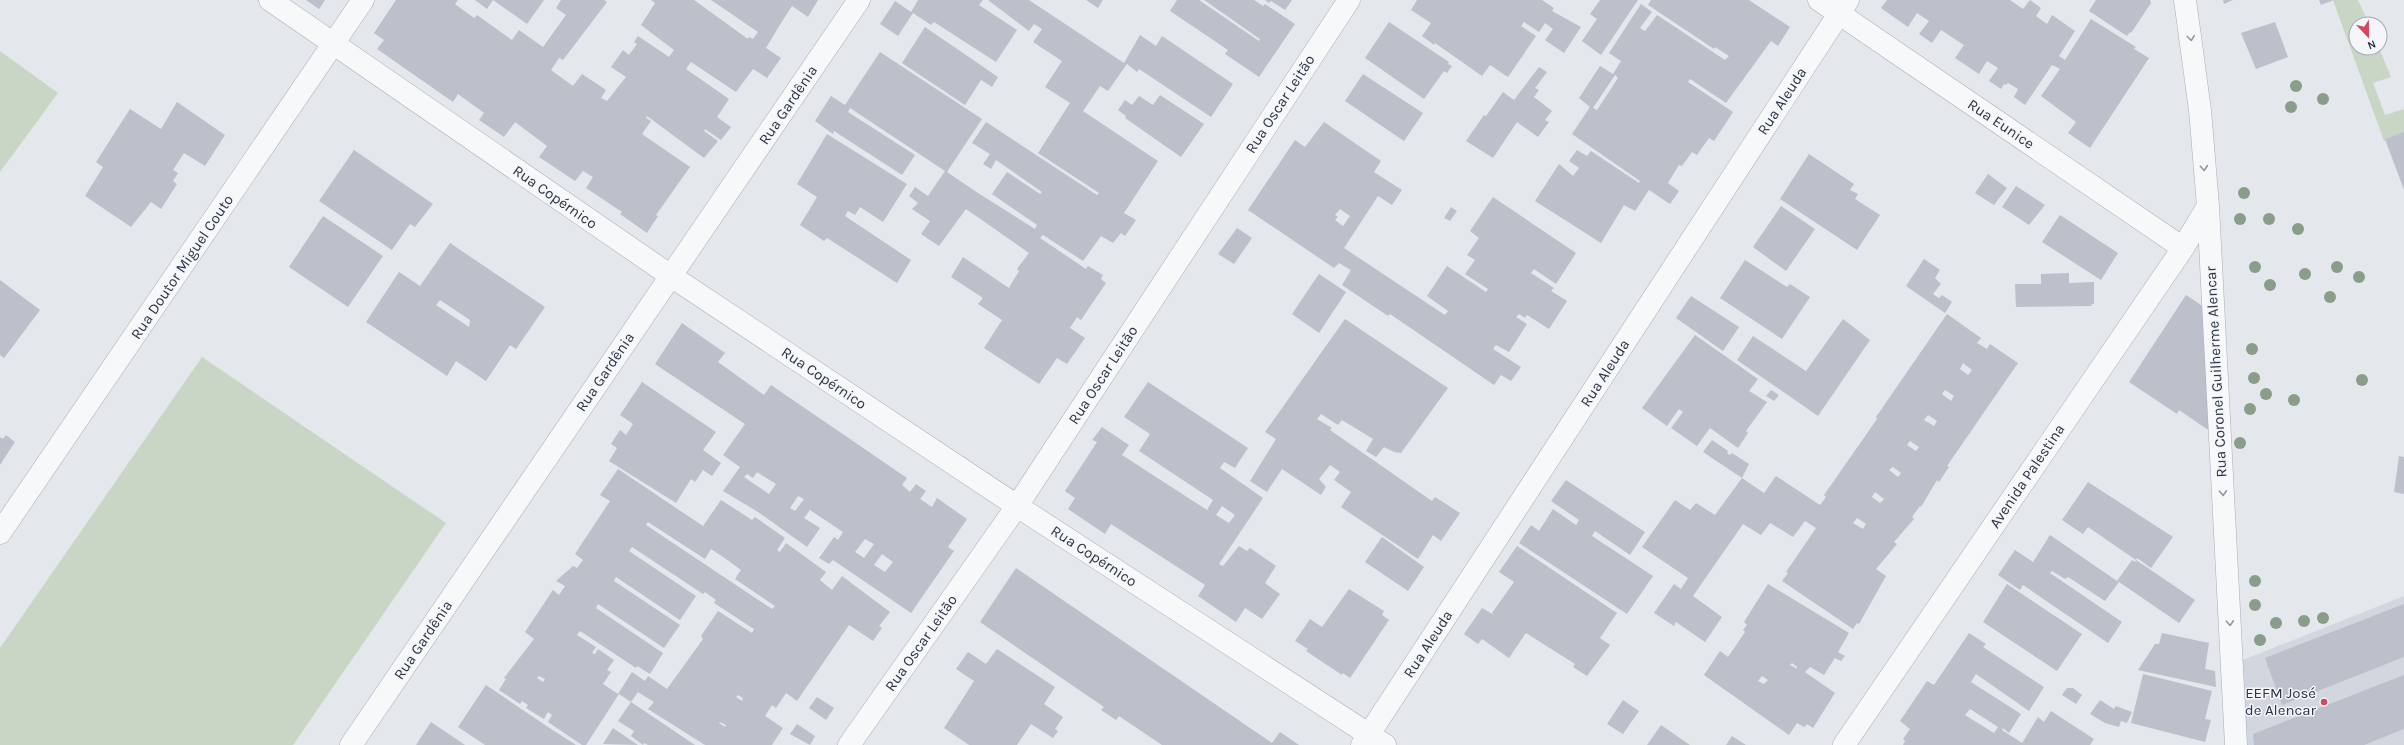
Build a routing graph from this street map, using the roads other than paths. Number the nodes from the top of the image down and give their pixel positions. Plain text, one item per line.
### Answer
1 (270, 0) edge
2 (363, 0) edge
3 (859, 0) edge
4 (1349, 0) edge
5 (1819, 0) edge
6 (2185, 0) edge
7 (1844, 7) edge
8 (334, 44) junction
9 (2208, 206) junction
10 (2183, 248) junction
11 (671, 276) junction
12 (1017, 506) junction
13 (0, 533) edge
14 (1372, 741) edge
15 (351, 745) edge
16 (849, 745) edge
17 (1844, 745) edge
18 (2236, 745) edge

1 - 8 street, Rua Copérnico
2 - 8 street, Rua Doutor Miguel Couto
3 - 11 street, Rua Gardênia
4 - 12 street, Rua Oscar Leitão
5 - 7 street, Rua Eunice
6 -> 9 street, Rua Coronel Guilherme Alencar
7 - 10 street, Rua Eunice
7 - 14 street, Rua Aleuda
8 - 11 street, Rua Copérnico
8 - 13 street, Rua Doutor Miguel Couto
9 - 10 street, Avenida Palestina
9 -> 18 street, Rua Coronel Guilherme Alencar
10 - 17 street, Avenida Palestina
11 - 12 street, Rua Copérnico
11 - 15 street, Rua Gardênia
12 - 14 street, Rua Copérnico
12 - 16 street, Rua Oscar Leitão

